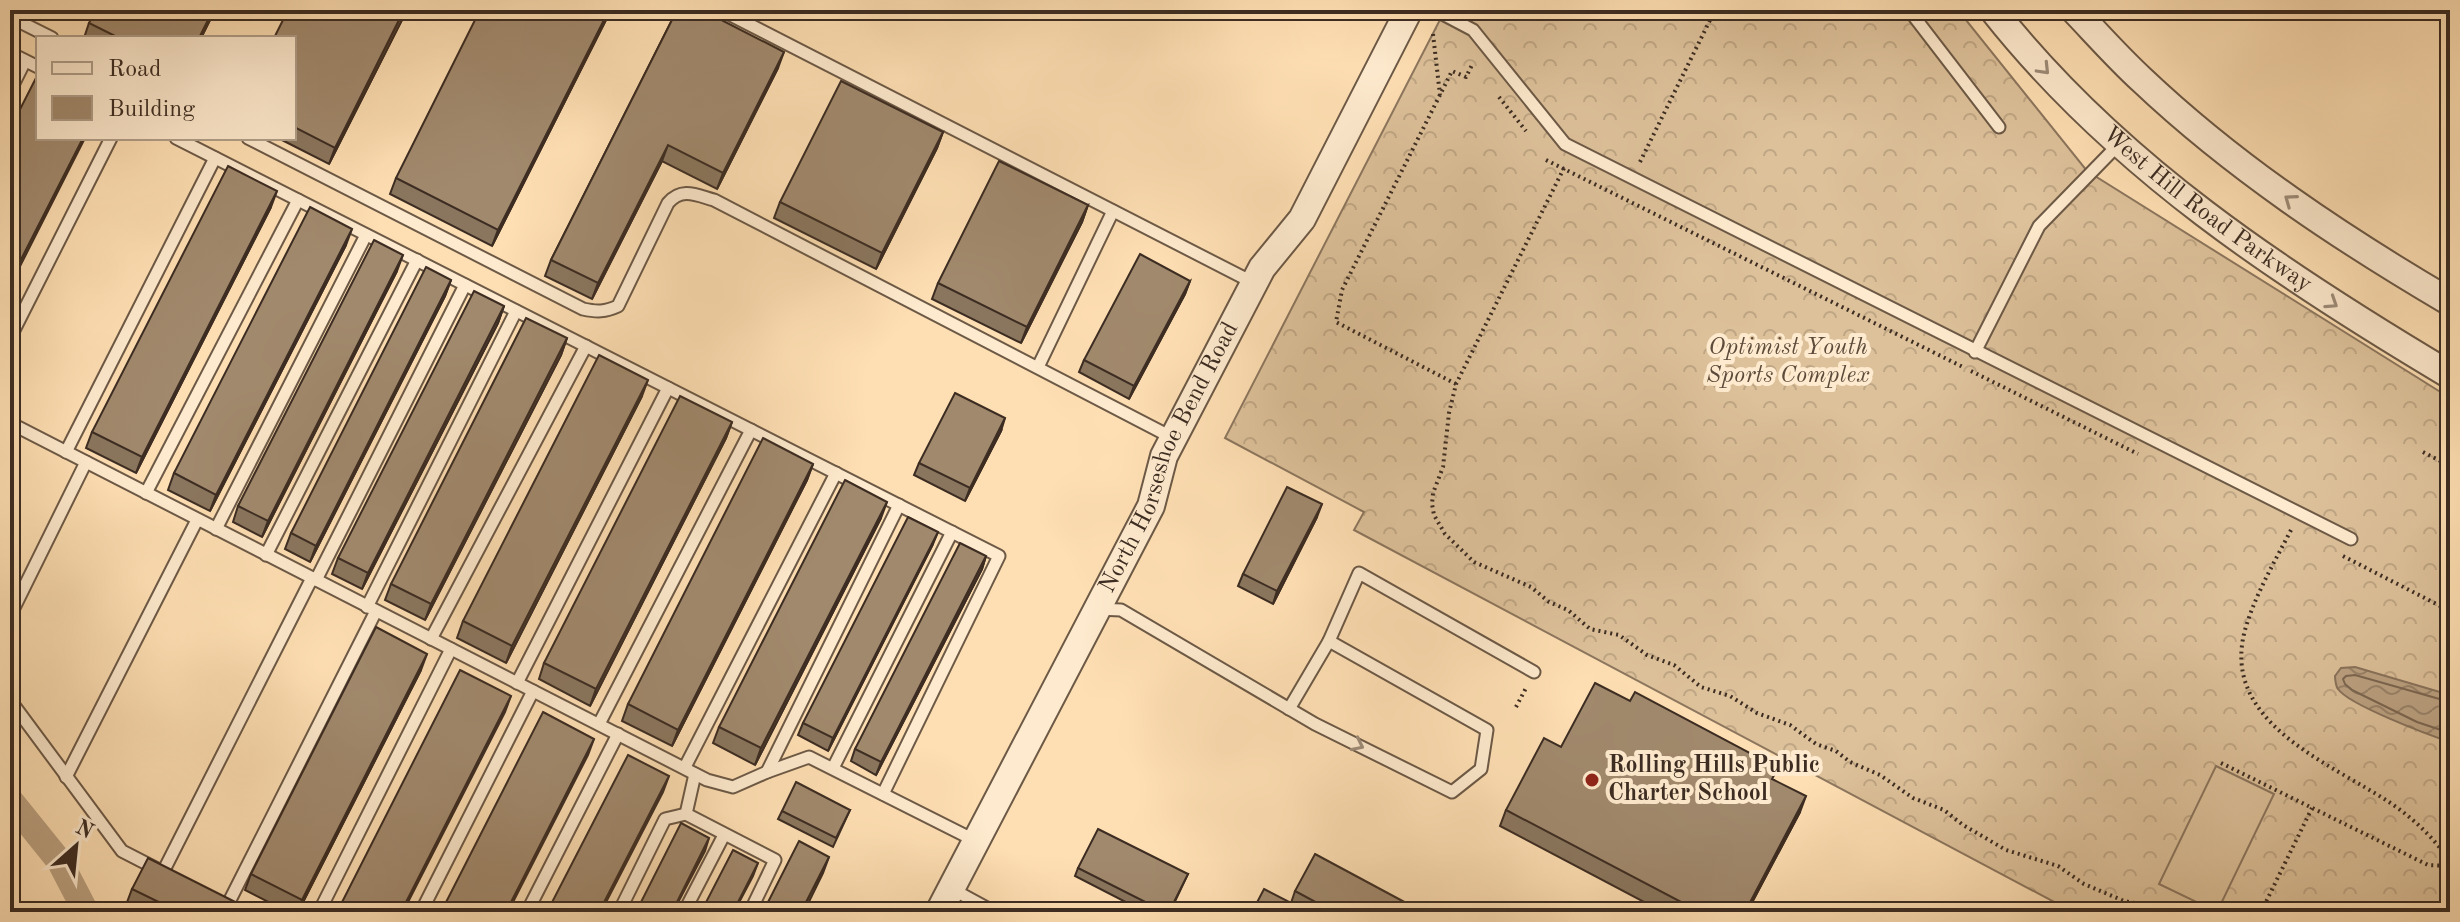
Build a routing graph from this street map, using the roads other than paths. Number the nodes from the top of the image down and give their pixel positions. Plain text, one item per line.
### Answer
1 (721, 10) edge
2 (1409, 10) edge
3 (1435, 10) edge
4 (1909, 10) edge
5 (1993, 10) edge
6 (2074, 10) edge
7 (10, 17) edge
8 (48, 36) edge
9 (10, 53) edge
10 (25, 61) junction
11 (36, 66) edge
12 (10, 91) edge
13 (1999, 127) dead end
14 (110, 140) edge
15 (180, 140) edge
16 (252, 140) edge
17 (2119, 144) junction
18 (215, 158) junction
19 (298, 200) junction
20 (1113, 211) junction
21 (366, 235) junction
22 (417, 260) junction
23 (1255, 284) junction
24 (465, 285) junction
25 (2450, 302) edge
26 (516, 311) junction
27 (10, 338) edge
28 (586, 346) junction
29 (1975, 352) junction
30 (1038, 367) junction
31 (2450, 375) edge
32 (668, 388) junction
33 (10, 423) edge
34 (751, 430) junction
35 (1174, 438) junction
36 (66, 452) junction
37 (86, 462) junction
38 (836, 473) junction
39 (146, 493) junction
40 (899, 505) junction
41 (197, 520) junction
42 (216, 529) junction
43 (952, 532) junction
44 (2351, 539) dead end
45 (266, 555) junction
46 (314, 579) junction
47 (372, 609) junction
48 (1097, 609) junction
49 (10, 616) edge
50 (431, 639) junction
51 (1329, 641) junction
52 (451, 649) junction
53 (1534, 672) dead end
54 (517, 683) junction
55 (533, 691) junction
56 (10, 700) edge
57 (1289, 709) junction
58 (599, 724) junction
59 (618, 734) junction
60 (833, 768) junction
61 (690, 771) junction
62 (767, 772) junction
63 (66, 777) junction
64 (883, 794) junction
65 (686, 814) junction
66 (724, 835) junction
67 (976, 841) junction
68 (163, 872) junction
69 (176, 878) edge
70 (951, 888) junction
71 (215, 897) edge
72 (990, 911) edge
73 (319, 912) edge
74 (421, 912) edge
75 (527, 912) edge
76 (619, 912) edge
77 (684, 912) edge
78 (750, 912) edge
79 (939, 912) edge

1 - 20 lane
2 - 23 street, North Horseshoe Bend Road
3 - 29 lane
4 - 13 lane
5 -> 17 street, West Hill Road Parkway
25 -> 6 street
7 - 8 lane
9 - 10 lane
10 - 11 lane
10 - 12 lane
14 - 27 lane
15 - 18 lane
16 - 30 lane
17 - 29 lane
17 -> 31 street, West Hill Road Parkway
18 - 19 lane
18 - 36 lane
19 - 21 lane
19 - 39 lane
20 - 23 lane
20 - 30 lane
21 - 22 lane
21 - 42 lane
22 - 24 lane
22 - 45 lane
23 - 35 street, North Horseshoe Bend Road
24 - 26 lane
24 - 46 lane
26 - 28 lane
26 - 47 lane
28 - 32 lane
28 - 50 lane
29 - 44 lane
30 - 35 lane
32 - 34 lane
32 - 54 lane
33 - 36 lane
34 - 38 lane
34 - 58 lane
35 - 48 street, North Horseshoe Bend Road
36 - 37 lane
37 - 39 lane
37 - 49 lane
38 - 40 lane
38 - 61 lane
39 - 41 lane
40 - 43 lane
40 - 62 lane
41 - 42 lane
41 - 63 lane
42 - 45 lane
43 - 60 lane
43 - 64 lane
45 - 46 lane
46 - 47 lane
46 - 68 lane
47 - 50 lane
47 - 71 lane
48 - 57 lane
48 - 67 street, North Horseshoe Bend Road
50 - 52 lane
51 - 53 lane
51 - 57 lane
57 -> 51 lane
52 - 54 lane
52 - 73 lane
54 - 55 lane
55 - 58 lane
55 - 74 lane
56 - 63 lane
58 - 59 lane
59 - 61 lane
59 - 75 lane
60 - 62 lane
60 - 64 lane
61 - 62 lane
61 - 65 lane
63 - 68 lane
64 - 67 lane
65 - 66 lane
65 - 76 lane
66 - 77 lane
66 - 78 lane
67 - 70 street, North Horseshoe Bend Road
68 - 69 lane
70 - 72 lane
70 - 79 street, North Horseshoe Bend Road

